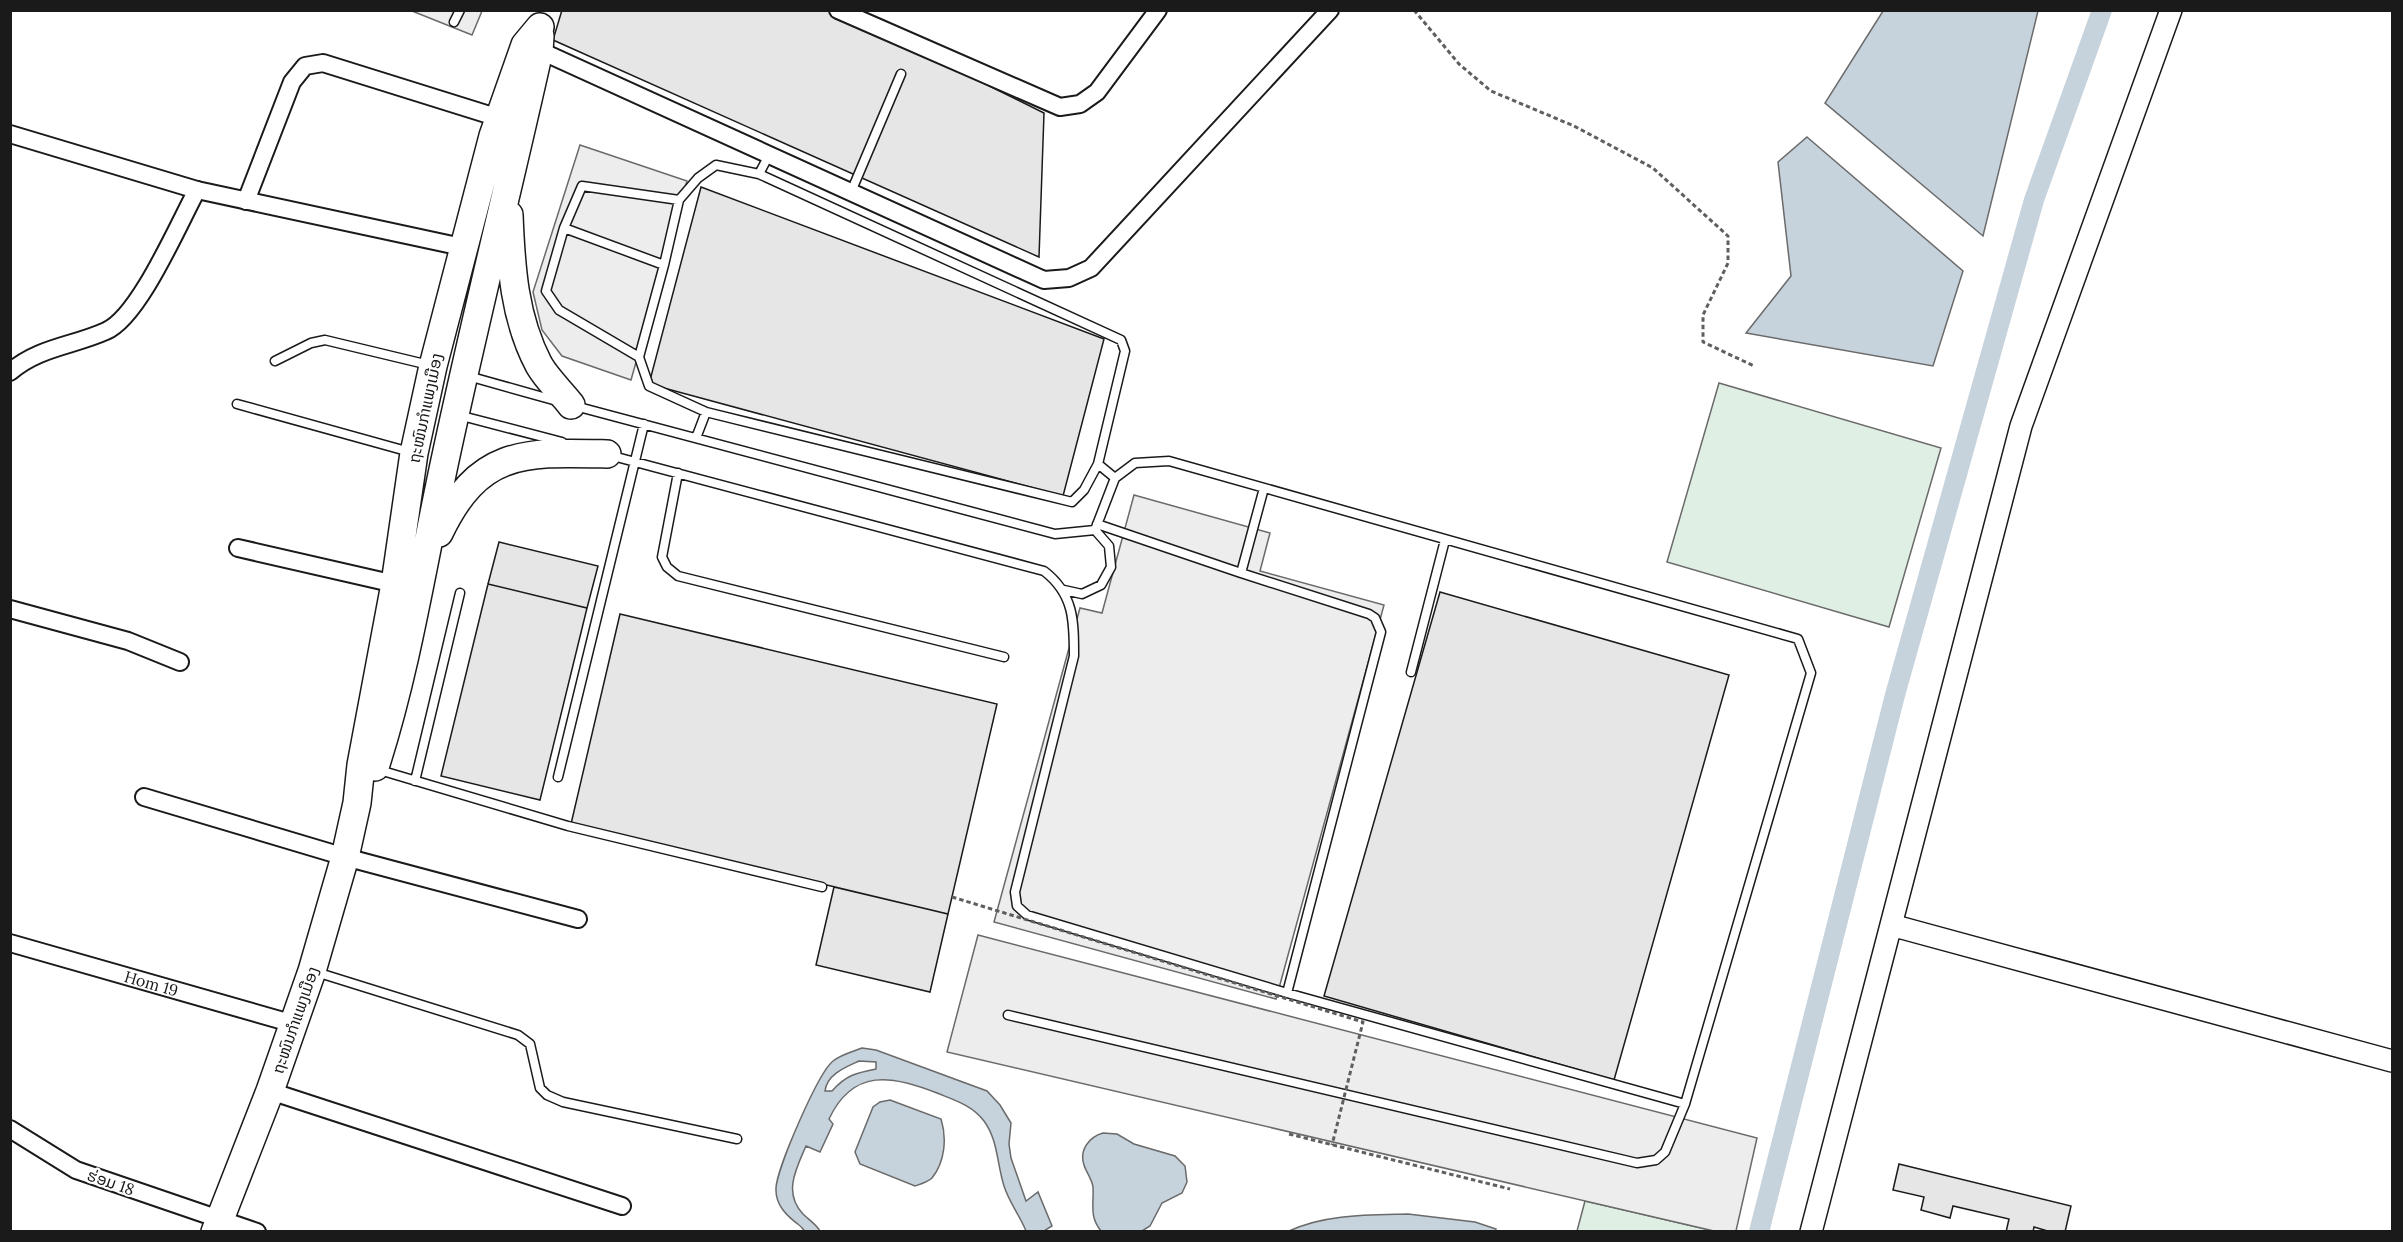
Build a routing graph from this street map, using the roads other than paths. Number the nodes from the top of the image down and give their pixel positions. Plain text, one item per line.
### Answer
1 (460, 10) edge
2 (838, 10) edge
3 (1158, 10) edge
4 (1330, 10) edge
5 (2171, 10) edge
6 (454, 22) dead end
7 (538, 33) edge
8 (901, 74) dead end
9 (499, 118) junction
10 (10, 134) edge
11 (769, 155) junction
12 (759, 174) junction
13 (508, 184) junction
14 (196, 190) junction
15 (851, 192) junction
16 (679, 200) junction
17 (246, 201) junction
18 (564, 228) junction
19 (462, 247) junction
20 (664, 265) junction
21 (639, 357) junction
22 (275, 361) dead end
23 (433, 366) junction
24 (10, 372) edge
25 (465, 375) junction
26 (237, 404) dead end
27 (571, 405) junction
28 (424, 406) junction
29 (706, 412) junction
30 (456, 414) junction
31 (644, 424) junction
32 (696, 438) junction
33 (414, 453) junction
34 (607, 454) junction
35 (634, 462) junction
36 (1098, 464) junction
37 (678, 473) junction
38 (1115, 478) junction
39 (1264, 488) junction
40 (1096, 527) junction
41 (1445, 540) junction
42 (238, 548) dead end
43 (425, 564) junction
44 (1241, 573) junction
45 (394, 584) junction
46 (1064, 590) junction
47 (460, 592) dead end
48 (10, 609) edge
49 (1004, 657) dead end
50 (180, 662) dead end
51 (1411, 672) dead end
52 (368, 767) junction
53 (558, 777) dead end
54 (415, 781) junction
55 (144, 797) dead end
56 (345, 857) junction
57 (822, 887) dead end
58 (578, 918) dead end
59 (1891, 925) junction
60 (10, 943) edge
61 (312, 971) junction
62 (1287, 993) junction
63 (1008, 1014) dead end
64 (294, 1024) junction
65 (2392, 1061) edge
66 (270, 1091) junction
67 (1685, 1104) junction
68 (10, 1129) edge
69 (737, 1139) dead end
70 (622, 1206) dead end
71 (217, 1226) edge
72 (257, 1232) edge
73 (1811, 1232) edge

1 - 6 lane
2 - 3 street
4 - 15 street
5 - 59 street
7 - 9 main road, ຖະໜົນກຳແພງເມືອງ
7 - 11 street
7 - 13 main road, ຖະໜົນກຳແພງເມືອງ
8 - 15 lane
9 - 17 street
9 - 19 main road, ຖະໜົນກຳແພງເມືອງ
10 - 14 street
11 - 12 lane
11 - 15 street
12 - 16 lane
12 - 36 lane
13 - 25 main road, ຖະໜົນກຳແພງເມືອງ
13 - 27 main road
14 - 17 street
14 - 24 street
16 - 18 lane
16 - 20 lane
17 - 19 street
18 - 20 lane
18 - 21 lane
19 - 23 main road, ຖະໜົນກຳແພງເມືອງ
20 - 21 lane
21 - 29 lane
22 - 23 lane
23 - 25 street
23 - 28 main road, ຖະໜົນກຳແພງເມືອງ
25 - 27 lane
25 - 30 main road, ຖະໜົນກຳແພງເມືອງ
26 - 33 lane
27 - 31 lane
28 - 30 street
28 - 33 main road, ຖະໜົນກຳແພງເມືອງ
29 - 32 lane
29 - 36 lane
30 - 34 lane
30 - 43 main road, ຖະໜົນກຳແພງເມືອງ
31 - 32 lane
31 - 35 lane
32 - 40 lane
33 - 45 main road, ຖະໜົນກຳແພງເມືອງ
34 - 35 lane
34 - 43 main road
35 - 37 lane
35 - 53 lane
36 - 38 lane
37 - 46 lane
37 - 49 lane
38 - 39 lane
38 - 40 lane
39 - 41 lane
39 - 44 lane
40 - 44 lane
40 - 46 lane
41 - 51 lane
41 - 67 lane
42 - 45 street
43 - 52 main road, ຖະໜົນກຳແພງເມືອງ
44 - 62 lane
45 - 52 main road, ຖະໜົນກຳແພງເມືອງ
46 - 62 lane
47 - 54 lane
48 - 50 street
52 - 54 lane
52 - 56 main road, ຖະໜົນກຳແພງເມືອງ
54 - 57 lane
55 - 56 street
56 - 58 street
56 - 61 main road, ຖະໜົນກຳແພງເມືອງ
59 - 65 street
59 - 73 street
60 - 64 street, Hom 19
61 - 64 main road, ຖະໜົນກຳແພງເມືອງ
61 - 69 lane
62 - 67 lane
63 - 67 lane
64 - 66 main road, ຖະໜົນກຳແພງເມືອງ
66 - 70 street
66 - 71 main road, ຖະໜົນກຳແພງເມືອງ
68 - 71 street, ຮ່ອມ 18
71 - 72 street, ຮ່ອມ 18

